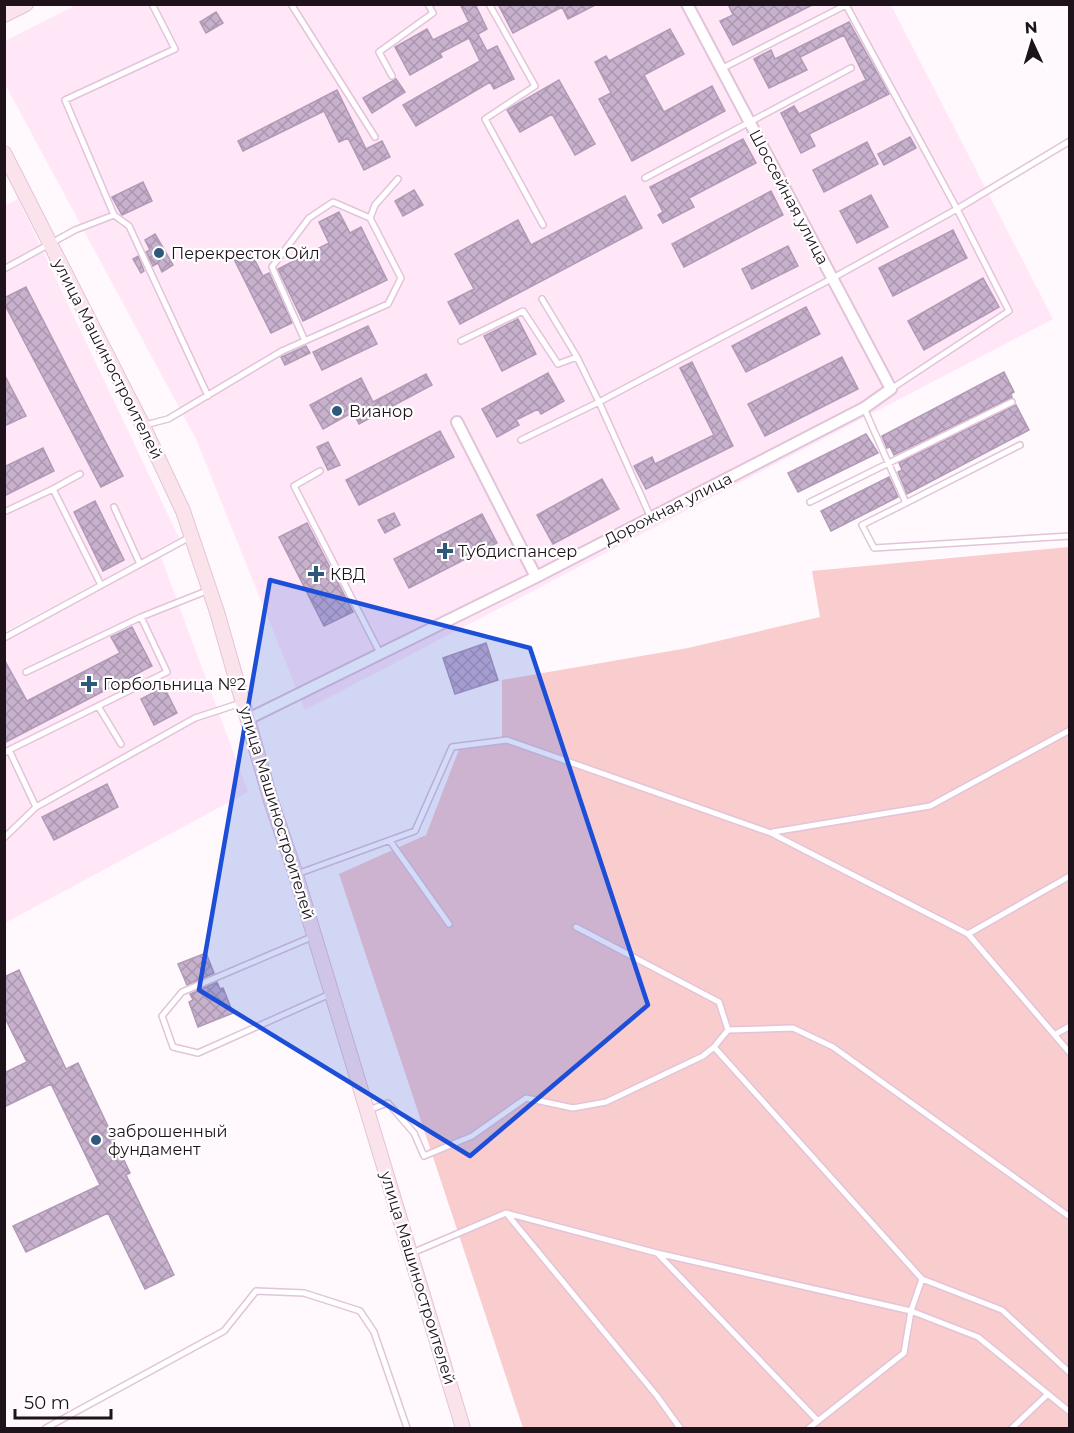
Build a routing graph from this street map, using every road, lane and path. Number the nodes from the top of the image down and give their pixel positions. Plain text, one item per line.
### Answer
1 (26, 4) edge
2 (152, 4) edge
3 (291, 4) edge
4 (428, 4) edge
5 (489, 4) edge
6 (687, 4) edge
7 (4, 15) edge
8 (851, 68) dead end
9 (720, 70) junction
10 (392, 76) dead end
11 (749, 122) junction
12 (375, 138) dead end
13 (1070, 141) edge
14 (4, 153) edge
15 (645, 178) dead end
16 (398, 179) dead end
17 (957, 209) junction
18 (114, 215) junction
19 (370, 218) junction
20 (543, 225) dead end
21 (49, 243) junction
22 (4, 269) edge
23 (833, 278) junction
24 (542, 299) dead end
25 (305, 341) junction
26 (462, 341) dead end
27 (577, 357) junction
28 (891, 389) junction
29 (208, 396) junction
30 (599, 402) junction
31 (1012, 402) dead end
32 (864, 408) junction
33 (458, 422) dead end
34 (143, 426) junction
35 (521, 441) dead end
36 (1020, 445) dead end
37 (889, 463) junction
38 (320, 471) dead end
39 (81, 474) dead end
40 (53, 489) junction
41 (810, 502) dead end
42 (906, 503) junction
43 (114, 507) dead end
44 (4, 512) edge
45 (651, 518) junction
46 (192, 536) junction
47 (1070, 536) edge
48 (140, 564) junction
49 (536, 577) junction
50 (102, 585) junction
51 (208, 590) junction
52 (141, 617) junction
53 (4, 638) edge
54 (380, 653) junction
55 (26, 672) dead end
56 (242, 703) junction
57 (98, 706) junction
58 (248, 719) junction
59 (1070, 730) edge
60 (121, 744) dead end
61 (7, 752) edge
62 (36, 807) junction
63 (771, 832) junction
64 (4, 838) edge
65 (390, 841) junction
66 (296, 875) junction
67 (1070, 876) edge
68 (449, 924) dead end
69 (576, 927) dead end
70 (968, 934) junction
71 (315, 936) junction
72 (331, 993) junction
73 (1070, 1026) edge
74 (728, 1030) junction
75 (1056, 1034) junction
76 (714, 1047) junction
77 (1070, 1053) edge
78 (367, 1111) junction
79 (506, 1213) junction
80 (1070, 1217) edge
81 (410, 1253) junction
82 (657, 1253) junction
83 (922, 1279) junction
84 (911, 1311) junction
85 (1070, 1373) edge
86 (1048, 1394) junction
87 (1070, 1412) edge
88 (818, 1421) junction
89 (46, 1428) edge
90 (407, 1428) edge
91 (463, 1428) edge
92 (680, 1428) edge
93 (808, 1428) edge
94 (1012, 1428) edge

1 - 7 street
2 - 18 lane
3 - 12 lane
4 - 10 lane
5 - 20 lane
6 - 9 street, Шоссейная улица
8 - 11 lane
9 - 11 street, Шоссейная улица
9 - 17 lane
11 - 15 lane
11 - 23 street, Шоссейная улица
13 - 17 lane
14 - 21 street, улица Машиностроителей
16 - 19 lane
17 - 23 lane
17 - 28 lane
18 - 21 lane
18 - 29 lane
19 - 25 lane
19 - 25 lane
21 - 22 lane
21 - 34 street, улица Машиностроителей
23 - 28 street, Шоссейная улица
23 - 30 lane
24 - 27 lane
25 - 29 lane
26 - 27 lane
27 - 30 lane
28 - 32 street, Дорожная улица
29 - 34 lane
30 - 35 lane
30 - 45 lane
31 - 37 lane
32 - 37 lane
32 - 45 street, Дорожная улица
33 - 49 street
34 - 46 street, улица Машиностроителей
36 - 42 lane
37 - 41 lane
37 - 42 lane
38 - 54 lane
39 - 40 lane
40 - 44 lane
40 - 50 lane
42 - 47 lane
43 - 48 lane
45 - 49 street, Дорожная улица
46 - 48 lane
46 - 51 street, улица Машиностроителей
48 - 50 lane
49 - 54 street, Дорожная улица
50 - 53 lane
51 - 52 lane
51 - 56 street, улица Машиностроителей
52 - 55 lane
52 - 57 lane
54 - 58 street, Дорожная улица
56 - 58 street, улица Машиностроителей
56 - 62 lane
57 - 60 lane
57 - 61 lane
58 - 66 street, улица Машиностроителей
59 - 63 lane
61 - 62 lane
62 - 64 lane
63 - 65 lane
63 - 70 lane
65 - 66 lane
65 - 68 lane
66 - 71 street, улица Машиностроителей
67 - 70 lane
69 - 74 lane
70 - 75 lane
71 - 72 street, улица Машиностроителей
71 - 72 lane
72 - 78 street, улица Машиностроителей
73 - 75 lane
74 - 76 lane
74 - 80 lane
75 - 77 lane
76 - 78 lane
76 - 83 lane
78 - 81 street, улица Машиностроителей
79 - 81 lane
79 - 82 lane
79 - 92 lane
81 - 91 street, улица Машиностроителей
82 - 84 lane
82 - 88 lane
83 - 84 lane
83 - 85 lane
84 - 86 lane
84 - 88 lane
86 - 87 lane
86 - 94 lane
88 - 93 lane
89 - 90 lane

